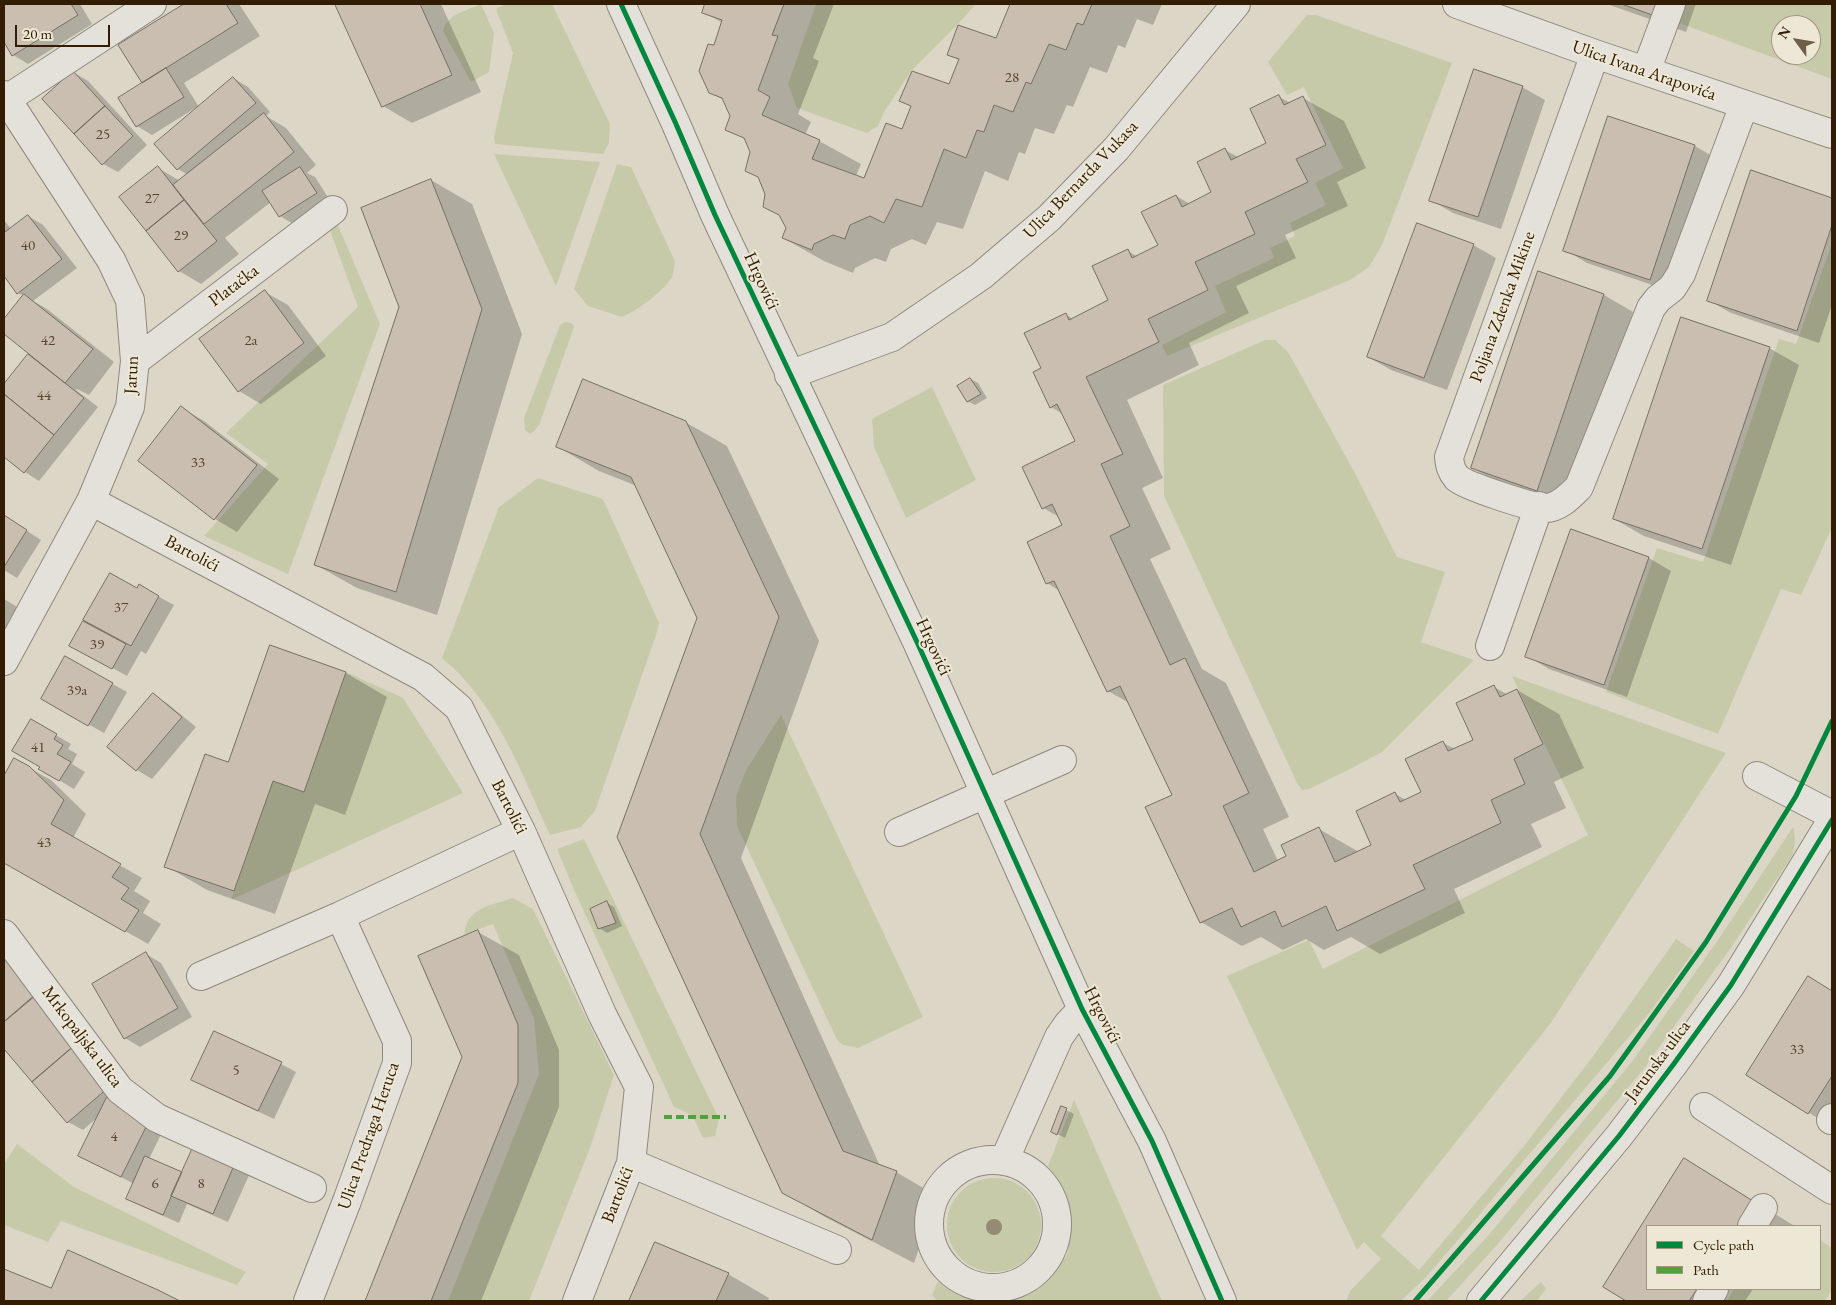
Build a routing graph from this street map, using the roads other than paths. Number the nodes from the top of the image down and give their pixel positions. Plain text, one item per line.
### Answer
1 (152, 4) edge
2 (621, 4) edge
3 (1236, 4) edge
4 (1457, 4) edge
5 (1670, 4) edge
6 (1595, 54) junction
7 (1646, 71) junction
8 (5, 97) edge
9 (1744, 105) junction
10 (1832, 134) edge
11 (332, 210) dead end
12 (135, 361) junction
13 (789, 375) junction
14 (91, 501) junction
15 (1539, 506) junction
16 (1490, 646) dead end
17 (4, 660) edge
18 (1062, 760) dead end
19 (1757, 776) dead end
20 (984, 794) junction
21 (1832, 815) edge
22 (1832, 820) edge
23 (521, 831) junction
24 (899, 832) dead end
25 (340, 916) junction
26 (4, 934) edge
27 (201, 976) dead end
28 (1082, 1009) junction
29 (1704, 1107) dead end
30 (1004, 1161) junction
31 (631, 1163) junction
32 (312, 1188) dead end
33 (1832, 1190) edge
34 (837, 1250) dead end
35 (1713, 1290) edge
36 (308, 1301) edge
37 (577, 1301) edge
38 (1222, 1301) edge
39 (1480, 1301) edge
40 (1707, 1301) edge

1 - 8 street
2 - 13 street, Hrgovići
3 - 13 street, Ulica Bernarda Vukasa
4 - 6 street, Ulica Ivana Arapovića
5 - 7 street
6 - 7 street, Ulica Ivana Arapovića
6 - 15 street, Poljana Zdenka Mikine
7 - 9 street, Ulica Ivana Arapovića
8 - 12 street, Jarun
9 - 10 street, Ulica Ivana Arapovića
9 - 15 street, Poljana Zdenka Mikine
11 - 12 street, Platačka
12 - 14 street, Jarun
13 - 20 street, Hrgovići
14 - 17 street, Jarun
14 - 23 street, Bartolići
15 - 16 street
18 - 20 street
19 - 21 street
20 - 24 street
20 - 28 street, Hrgovići
22 - 39 street, Jarunska ulica
23 - 25 street
23 - 31 street, Bartolići
25 - 27 street
25 - 36 street, Ulica Predraga Heruca
26 - 32 street, Mrkopaljska ulica
28 - 30 street
28 - 38 street, Hrgovići
29 - 33 street
30 - 30 street
31 - 34 street
31 - 37 street, Bartolići
35 - 40 street

